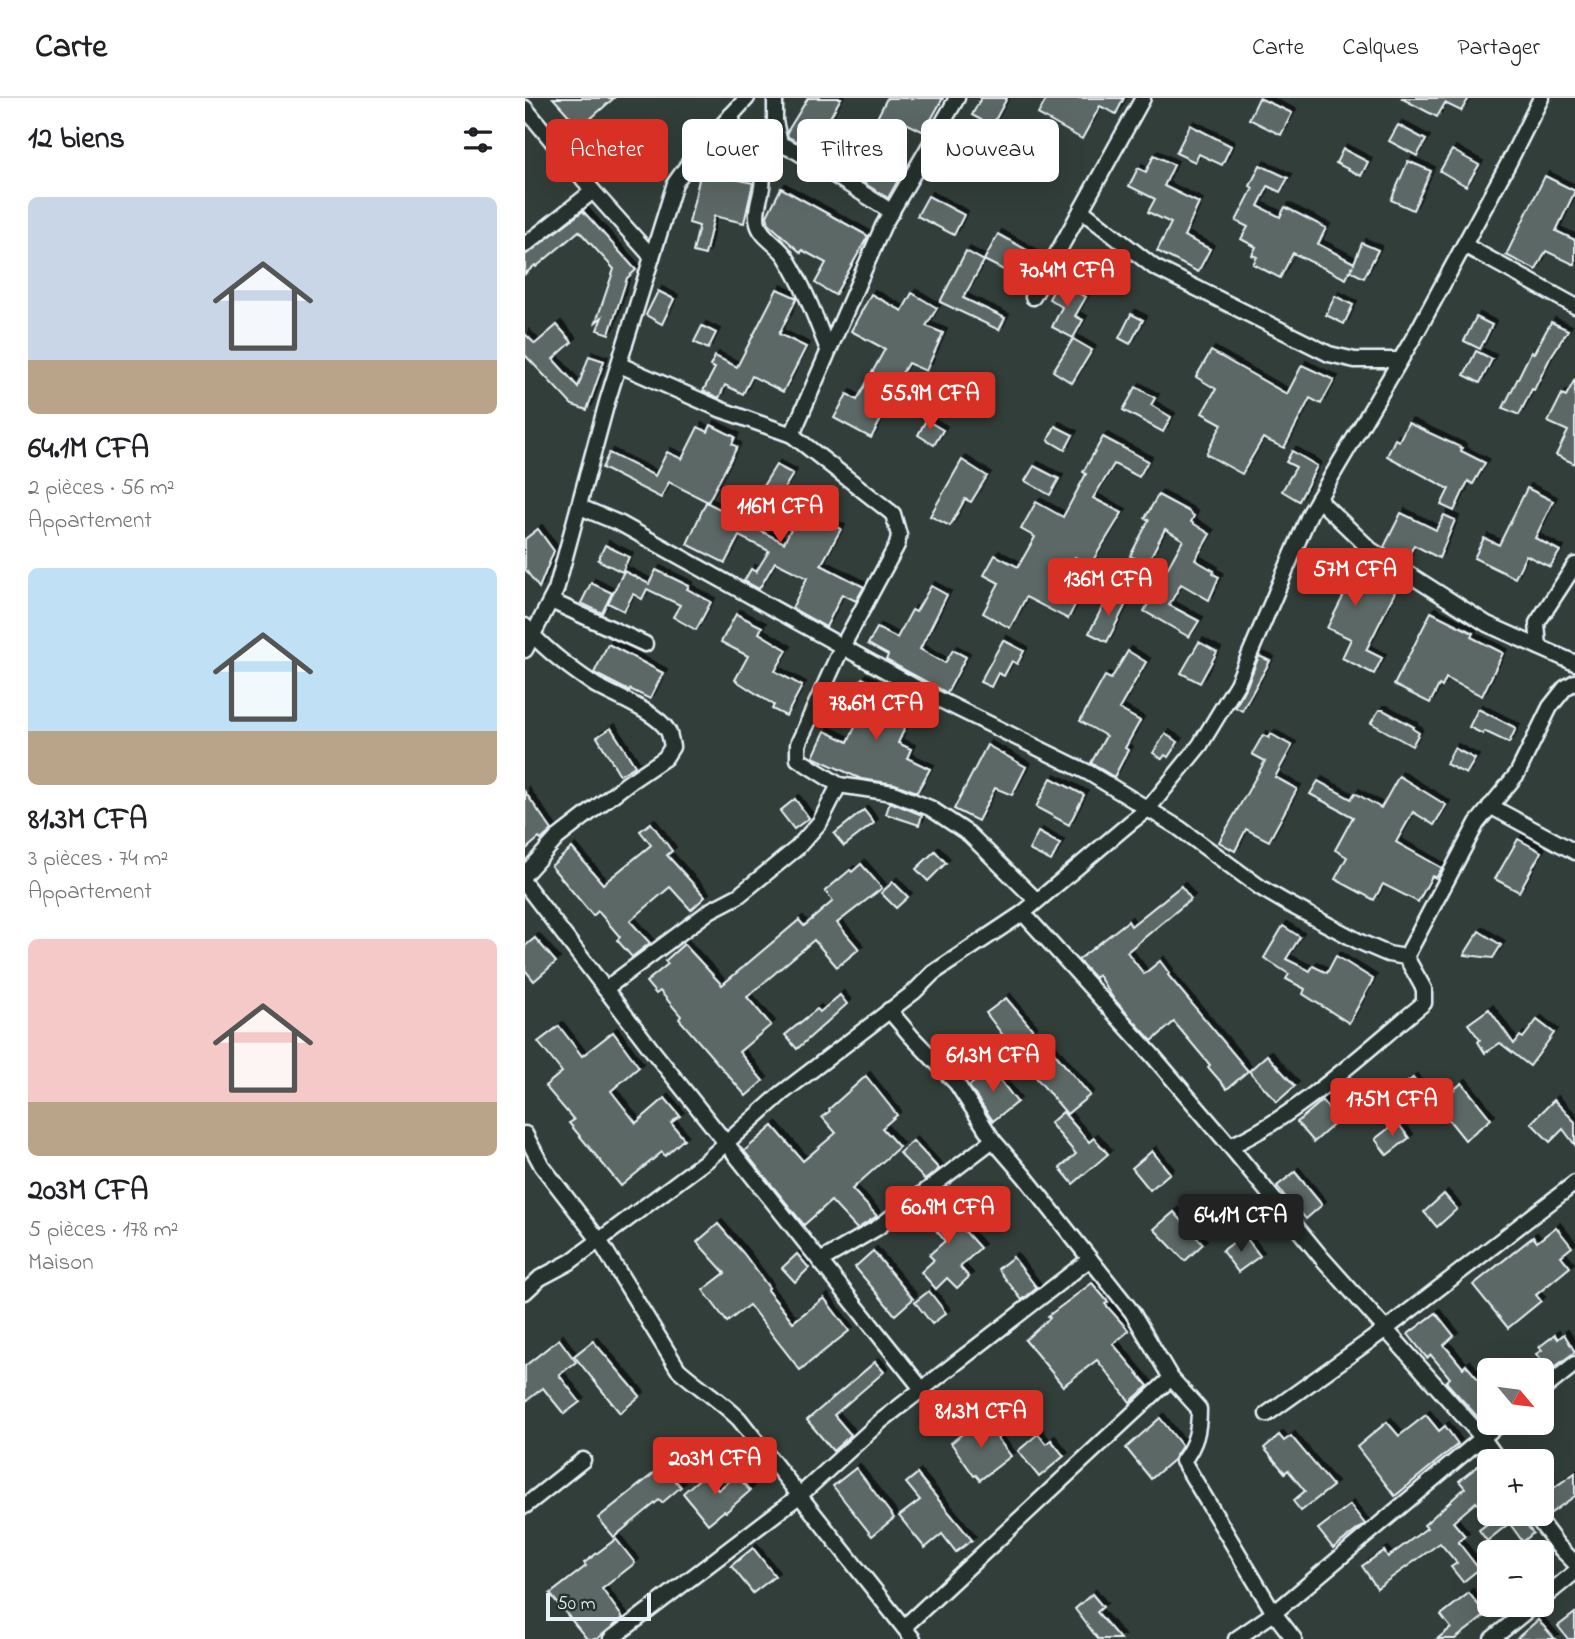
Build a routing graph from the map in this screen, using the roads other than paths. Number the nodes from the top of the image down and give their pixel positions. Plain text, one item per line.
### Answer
1 (747, 98) edge
2 (775, 98) edge
3 (957, 98) edge
4 (1143, 98) edge
5 (1541, 98) edge
6 (525, 108) edge
7 (731, 115) junction
8 (593, 191) junction
9 (1081, 210) junction
10 (892, 212) junction
11 (525, 245) edge
12 (1464, 245) junction
13 (652, 257) junction
14 (1033, 298) dead end
15 (1575, 306) edge
16 (828, 350) junction
17 (1400, 360) junction
18 (620, 365) junction
19 (792, 435) junction
20 (1318, 499) junction
21 (580, 507) junction
22 (1575, 565) edge
23 (551, 601) junction
24 (528, 631) edge
25 (645, 644) dead end
26 (842, 647) junction
27 (1539, 647) junction
28 (525, 650) edge
29 (1575, 663) edge
30 (1575, 682) edge
31 (839, 785) junction
32 (1490, 807) junction
33 (1149, 809) junction
34 (1575, 852) edge
35 (525, 874) edge
36 (525, 884) edge
37 (1036, 900) junction
38 (1023, 913) junction
39 (1406, 957) junction
40 (605, 989) junction
41 (889, 1010) junction
42 (525, 1133) edge
43 (993, 1140) junction
44 (727, 1143) junction
45 (1230, 1146) junction
46 (1575, 1183) edge
47 (599, 1240) junction
48 (1090, 1259) junction
49 (820, 1261) junction
50 (525, 1292) edge
51 (1386, 1329) junction
52 (1575, 1364) edge
53 (1171, 1378) junction
54 (1554, 1381) edge
55 (922, 1389) junction
56 (1266, 1414) dead end
57 (1485, 1435) edge
58 (1482, 1437) junction
59 (1490, 1449) edge
60 (583, 1460) dead end
61 (799, 1496) junction
62 (525, 1506) edge
63 (1543, 1526) edge
64 (1575, 1563) edge
65 (1575, 1572) edge
66 (1554, 1589) edge
67 (1274, 1613) junction
68 (1519, 1617) edge
69 (909, 1633) edge
70 (611, 1639) edge
71 (1236, 1639) edge
72 (1294, 1639) edge
73 (1492, 1639) edge

1 - 7 street
2 - 10 street
3 - 10 street
4 - 9 street
5 - 12 street
6 - 8 street
7 - 13 street
7 - 16 street
8 - 11 street
8 - 13 street
9 - 14 street
9 - 17 street
10 - 16 street
12 - 15 street
12 - 17 street
13 - 18 street
16 - 19 street
17 - 20 street
18 - 19 street
18 - 21 street
19 - 26 street
20 - 27 street
20 - 33 street
21 - 23 street
21 - 26 street
22 - 27 street
23 - 24 street
23 - 25 street
24 - 28 street
24 - 35 street
26 - 31 street
26 - 33 street
27 - 29 street
30 - 32 street
31 - 37 street
31 - 40 street
32 - 34 street
32 - 39 street
33 - 37 street
33 - 39 street
36 - 40 street
37 - 38 street
38 - 41 street
38 - 45 street
39 - 45 street
40 - 44 street
41 - 43 street
41 - 44 street
42 - 47 street
43 - 48 street
43 - 49 street
44 - 47 street
44 - 49 street
45 - 51 street
46 - 51 street
47 - 50 street
47 - 61 street
48 - 53 street
48 - 55 street
49 - 55 street
51 - 56 street
51 - 58 street
52 - 54 street
53 - 67 street
53 - 69 street
55 - 61 street
57 - 58 street
58 - 59 street
58 - 67 street
60 - 62 street
61 - 69 street
61 - 70 street
63 - 64 street
65 - 66 street
67 - 71 street
67 - 72 street
68 - 73 street

